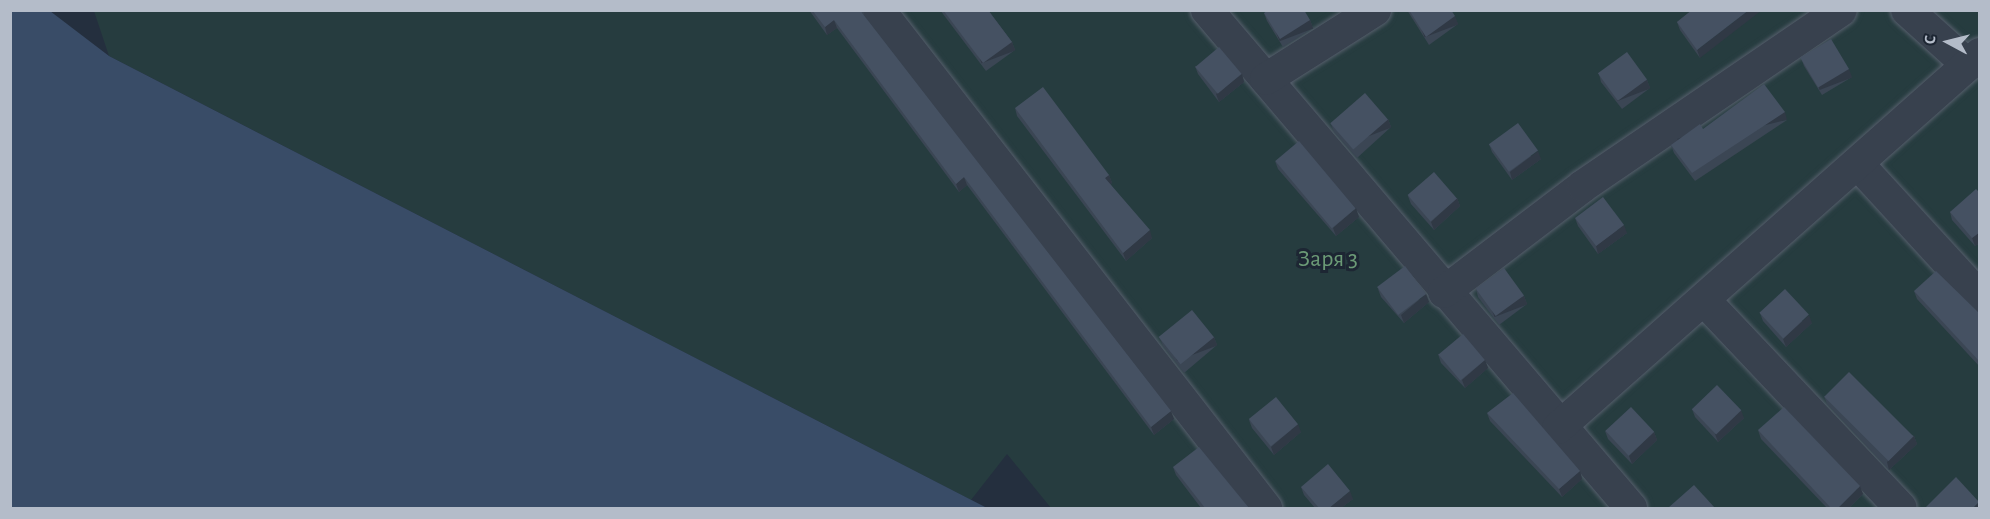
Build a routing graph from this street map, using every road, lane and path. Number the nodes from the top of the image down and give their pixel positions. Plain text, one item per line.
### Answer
1 (879, 10) edge
2 (1207, 10) edge
3 (1375, 10) edge
4 (1841, 10) edge
5 (1907, 10) edge
6 (1974, 59) edge
7 (1266, 79) junction
8 (1858, 164) junction
9 (1444, 292) junction
10 (1980, 297) edge
11 (1704, 300) junction
12 (1557, 428) junction
13 (1266, 508) edge
14 (1631, 508) edge
15 (1901, 508) edge

1 - 13 lane
2 - 7 lane
3 - 7 lane
4 - 9 lane
5 - 6 lane
6 - 8 lane
7 - 9 lane
8 - 10 lane
8 - 11 lane
9 - 12 lane
11 - 12 lane
11 - 15 lane
12 - 14 lane

